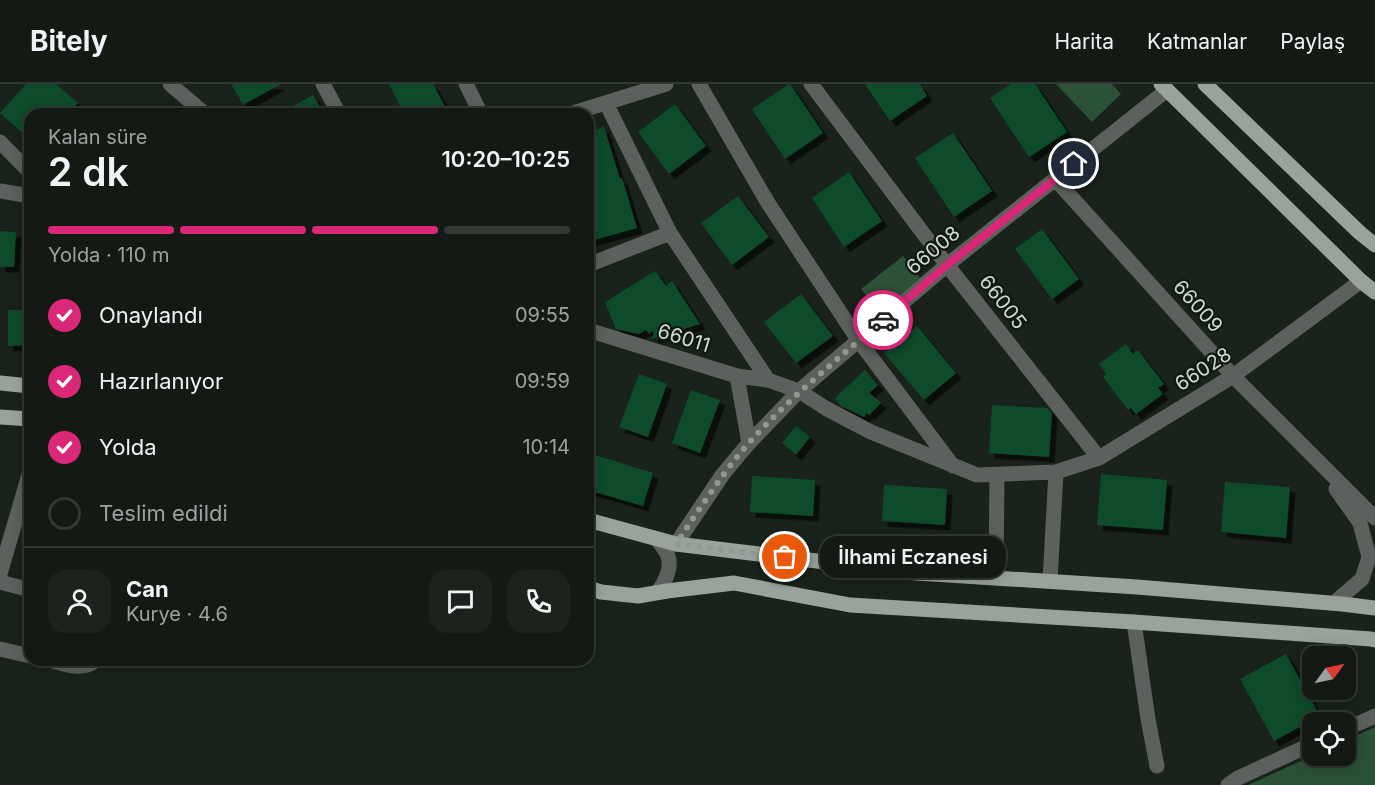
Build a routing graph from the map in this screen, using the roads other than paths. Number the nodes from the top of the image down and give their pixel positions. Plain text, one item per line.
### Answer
1 (171, 84) edge
2 (323, 84) edge
3 (466, 84) edge
4 (666, 84) edge
5 (699, 84) edge
6 (811, 84) edge
7 (1205, 84) edge
8 (1164, 87) edge
9 (606, 103) junction
10 (198, 108) edge
11 (336, 108) edge
12 (478, 108) edge
13 (590, 108) edge
14 (0, 142) edge
15 (24, 166) edge
16 (1055, 179) junction
17 (0, 191) edge
18 (24, 195) edge
19 (670, 233) junction
20 (1375, 245) edge
21 (594, 263) edge
22 (947, 265) junction
23 (1361, 280) junction
24 (1375, 292) edge
25 (594, 332) edge
26 (860, 341) junction
27 (737, 376) junction
28 (1233, 376) junction
29 (768, 380) junction
30 (0, 383) edge
31 (24, 385) edge
32 (799, 391) junction
33 (0, 417) edge
34 (24, 419) edge
35 (749, 443) junction
36 (1314, 457) junction
37 (1099, 458) junction
38 (953, 466) junction
39 (1056, 472) junction
40 (997, 475) junction
41 (24, 492) edge
42 (1375, 518) edge
43 (594, 522) edge
44 (657, 539) junction
45 (676, 544) junction
46 (0, 574) edge
47 (996, 578) junction
48 (1050, 581) junction
49 (0, 582) edge
50 (24, 588) edge
51 (594, 590) edge
52 (658, 592) junction
53 (1334, 603) junction
54 (1375, 608) edge
55 (1134, 622) junction
56 (1375, 640) edge
57 (0, 649) edge
58 (24, 655) edge
59 (1375, 716) edge
60 (1356, 725) edge
61 (1302, 749) edge
62 (1157, 766) dead end
63 (1228, 785) edge

1 - 10 street
2 - 11 street
3 - 12 street
4 - 9 street
5 - 26 street
6 - 22 street, 66005
7 - 20 main road
8 - 16 street, 66008
8 - 23 main road
9 - 13 street
9 - 19 street
14 - 15 street
16 - 22 street, 66008
16 - 28 street, 66009
17 - 18 street
19 - 21 street
19 - 29 street
22 - 26 street, 66008
22 - 37 street, 66005
23 - 24 main road
23 - 28 street, 66028
25 - 27 street, 66011
26 - 32 street, 66008
26 - 38 street
27 - 29 street, 66011
27 - 35 street
28 - 36 street, 66009
28 - 37 street, 66028
29 - 32 street, 66011
30 - 31 main road
32 - 35 street, 66008
32 - 38 street, 66011
33 - 34 main road
35 - 45 street, 66008
36 - 42 street, 66009
36 - 53 street, 66009
37 - 39 street, 66028
38 - 40 street, 66028
39 - 40 street, 66028
39 - 48 street
40 - 47 street
41 - 46 street
43 - 44 main road
44 - 45 main road
44 - 52 street
45 - 47 main road
47 - 48 main road
48 - 53 main road
49 - 50 street
51 - 52 main road
52 - 55 main road
53 - 54 main road
55 - 56 main road
55 - 62 street
57 - 58 street
59 - 60 street
61 - 63 street

